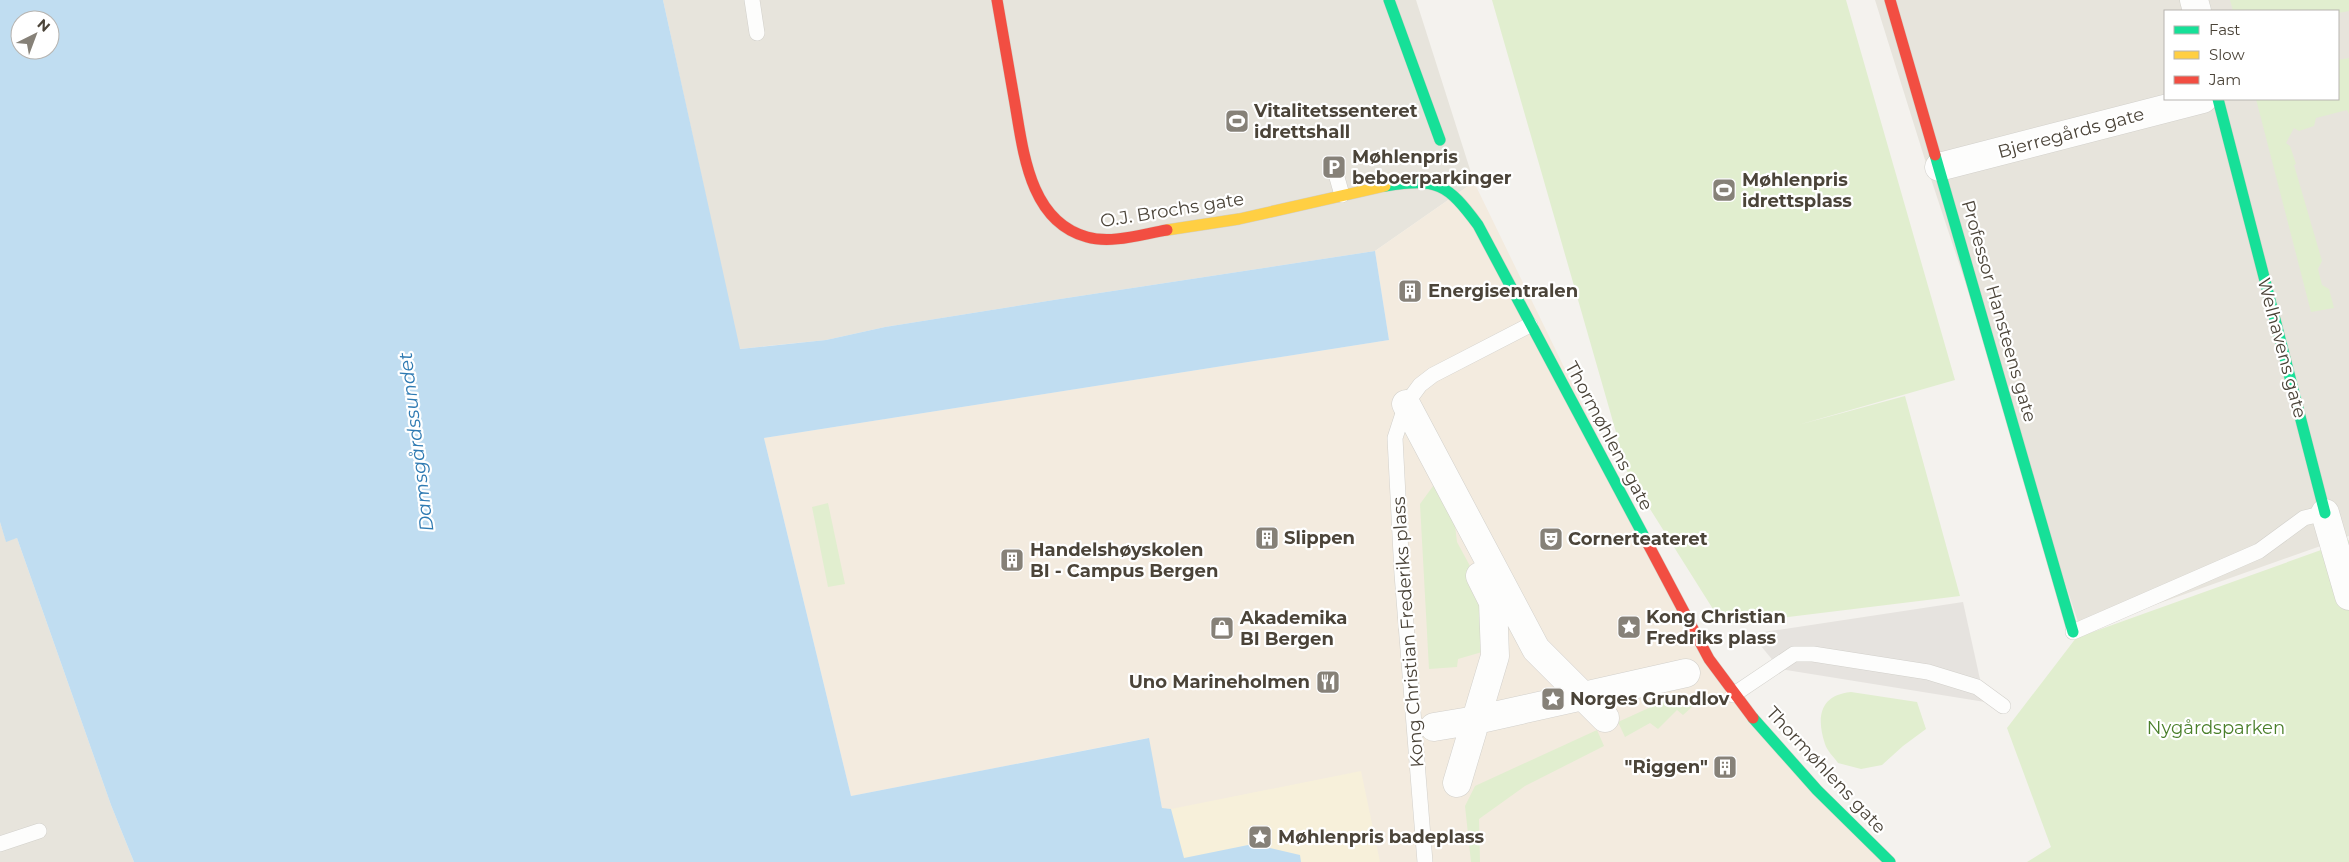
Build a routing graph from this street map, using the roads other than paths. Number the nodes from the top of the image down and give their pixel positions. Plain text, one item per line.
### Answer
1 (752, 0) edge
2 (996, 0) edge
3 (1388, 0) edge
4 (1890, 0) edge
5 (757, 33) dead end
6 (2199, 100) edge
7 (2218, 100) edge
8 (1440, 140) dead end
9 (1334, 167) dead end
10 (1939, 167) junction
11 (1437, 185) joint
12 (1342, 195) junction
13 (1530, 325) junction
14 (1406, 404) junction
15 (2325, 513) junction
16 (1464, 514) junction
17 (2349, 596) edge
18 (2073, 632) joint
19 (1686, 673) dead end
20 (1733, 695) junction
21 (1582, 696) junction
22 (2003, 706) dead end
23 (1606, 718) dead end
24 (1476, 720) junction
25 (1434, 727) dead end
26 (1457, 783) dead end
27 (40, 831) dead end
28 (0, 844) edge
29 (1425, 862) edge
30 (1890, 862) edge

1 - 5 lane
2 - 12 main road, O.J. Brochs gate
3 - 8 main road
4 - 10 main road, Professor Hansteens gate
6 - 10 street, Bjerregårds gate
7 - 15 main road, Welhavens gate
9 - 12 lane
10 - 18 main road, Professor Hansteens gate
11 - 12 main road, O.J. Brochs gate
11 - 13 main road, Thormøhlens gate
13 - 14 lane, Kong Christian Frederiks plass
13 - 20 main road, Thormøhlens gate
14 - 16 street
14 - 29 lane, Kong Christian Frederiks plass
15 - 17 street, Welhavens gate
15 - 18 lane
16 - 21 street
16 - 24 street
19 - 21 street, Kong Christian Frederiks plass
20 - 22 lane
20 - 30 main road, Thormøhlens gate
21 - 23 street
21 - 24 street, Kong Christian Frederiks plass
24 - 25 street, Kong Christian Frederiks plass
24 - 26 street
27 - 28 lane

